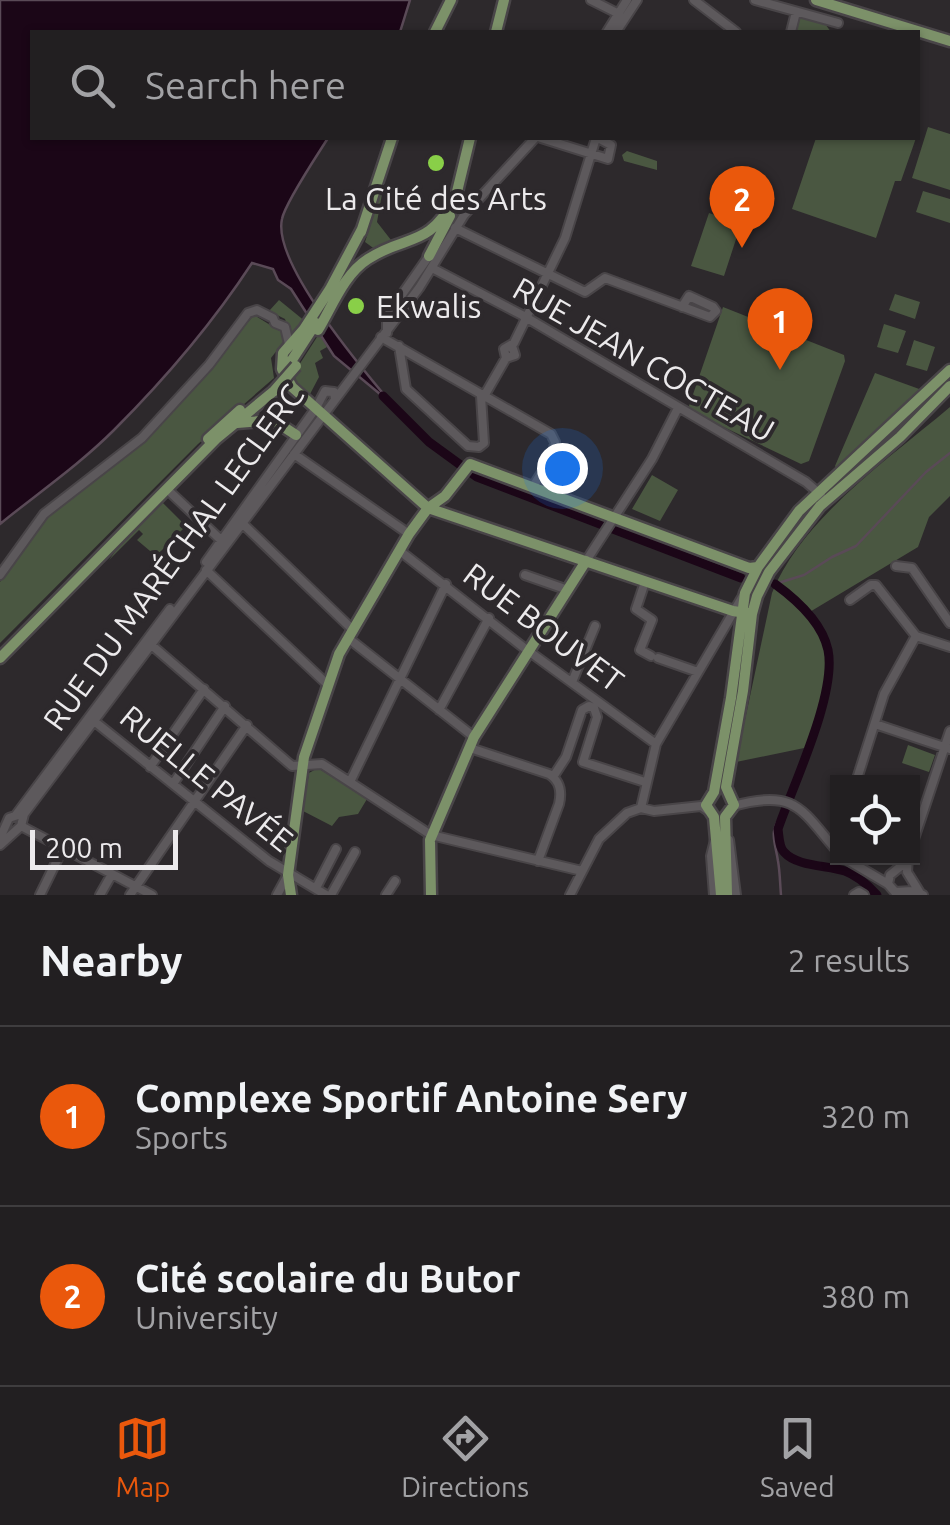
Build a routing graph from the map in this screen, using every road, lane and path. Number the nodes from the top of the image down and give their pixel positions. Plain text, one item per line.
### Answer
1 (450, 0) edge
2 (504, 0) edge
3 (592, 0) edge
4 (628, 0) edge
5 (637, 0) edge
6 (694, 0) edge
7 (754, 0) edge
8 (816, 0) edge
9 (796, 12) junction
10 (619, 14) junction
11 (838, 23) dead end
12 (436, 30) edge
13 (496, 30) edge
14 (608, 30) edge
15 (617, 30) edge
16 (733, 30) edge
17 (792, 30) edge
18 (914, 30) edge
19 (920, 32) edge
20 (950, 41) edge
21 (391, 140) edge
22 (470, 140) edge
23 (541, 140) edge
24 (549, 140) edge
25 (596, 140) edge
26 (601, 140) edge
27 (590, 154) junction
28 (456, 197) junction
29 (456, 228) junction
30 (430, 262) junction
31 (548, 274) junction
32 (334, 292) junction
33 (682, 307) dead end
34 (526, 319) junction
35 (310, 333) junction
36 (383, 334) junction
37 (395, 344) junction
38 (287, 348) junction
39 (949, 378) edge
40 (273, 388) junction
41 (482, 397) junction
42 (678, 408) junction
43 (320, 411) junction
44 (236, 423) junction
45 (300, 437) junction
46 (498, 442) dead end
47 (484, 444) junction
48 (294, 454) junction
49 (536, 489) junction
50 (171, 493) dead end
51 (445, 496) junction
52 (821, 497) junction
53 (428, 508) junction
54 (446, 515) junction
55 (615, 518) junction
56 (242, 523) junction
57 (410, 534) junction
58 (222, 541) junction
59 (400, 551) junction
60 (589, 557) junction
61 (896, 566) dead end
62 (206, 570) junction
63 (763, 571) junction
64 (0, 575) edge
65 (526, 575) dead end
66 (645, 582) junction
67 (446, 584) junction
68 (568, 590) junction
69 (751, 594) junction
70 (850, 600) dead end
71 (742, 613) junction
72 (489, 618) junction
73 (950, 622) edge
74 (595, 626) dead end
75 (938, 632) dead end
76 (350, 634) junction
77 (916, 636) junction
78 (149, 643) junction
79 (950, 646) edge
80 (0, 649) edge
81 (529, 651) junction
82 (0, 658) edge
83 (698, 672) junction
84 (399, 679) junction
85 (572, 682) junction
86 (328, 685) junction
87 (204, 689) junction
88 (225, 706) junction
89 (440, 710) junction
90 (94, 720) junction
91 (875, 724) junction
92 (248, 725) junction
93 (950, 732) edge
94 (472, 742) junction
95 (656, 744) junction
96 (948, 748) edge
97 (150, 766) junction
98 (302, 767) junction
99 (858, 775) edge
100 (553, 777) junction
101 (350, 782) junction
102 (645, 782) junction
103 (174, 784) junction
104 (196, 801) junction
105 (733, 801) junction
106 (711, 807) junction
107 (641, 808) junction
108 (11, 819) edge
109 (920, 823) edge
110 (432, 835) junction
111 (0, 841) edge
112 (830, 841) edge
113 (64, 846) junction
114 (336, 849) dead end
115 (355, 852) dead end
116 (538, 860) junction
117 (856, 865) edge
118 (906, 865) edge
119 (582, 871) junction
120 (903, 871) junction
121 (112, 874) junction
122 (288, 875) junction
123 (889, 879) junction
124 (395, 881) dead end
125 (909, 887) junction
126 (316, 888) junction
127 (133, 890) edge
128 (922, 894) edge
129 (40, 895) edge
130 (100, 895) edge
131 (152, 895) edge
132 (277, 895) edge
133 (292, 895) edge
134 (328, 895) edge
135 (386, 895) edge
136 (431, 895) edge
137 (570, 895) edge
138 (721, 895) edge
139 (736, 895) edge
140 (855, 895) edge
141 (864, 895) edge

1 - 12 main road
2 - 13 main road
3 - 10 street
4 - 10 street
5 - 15 street
6 - 16 street
7 - 9 street
8 - 18 main road
9 - 11 street
9 - 17 street
10 - 14 street
19 - 20 main road
21 - 32 main road
22 - 28 main road
23 - 29 street, RUE DU MARÉCHAL LECLERC
24 - 27 street
25 - 27 street
26 - 27 street
27 - 31 street
28 - 30 main road
28 - 32 main road
29 - 30 street, RUE DU MARÉCHAL LECLERC
29 - 31 street
30 - 34 street, RUE JEAN COCTEAU
30 - 36 street, RUE DU MARÉCHAL LECLERC
31 - 33 street
31 - 34 street
32 - 35 main road
34 - 41 street
34 - 42 street, RUE JEAN COCTEAU
35 - 38 main road
35 - 40 main road, bridge
36 - 37 street
36 - 43 street, RUE DU MARÉCHAL LECLERC
37 - 41 street
37 - 47 street
38 - 43 main road
38 - 64 street
39 - 52 main road
40 - 44 main road
40 - 80 main road
41 - 47 street
41 - 49 street
42 - 52 street, RUE JEAN COCTEAU
42 - 55 street
43 - 45 street, RUE DU MARÉCHAL LECLERC
43 - 53 main road
44 - 45 main road
44 - 82 main road
45 - 48 street, RUE DU MARÉCHAL LECLERC
45 - 58 street, RUE DU MARÉCHAL LECLERC
46 - 47 street
48 - 56 street, RUE DU MARÉCHAL LECLERC
48 - 57 street
49 - 51 main road
49 - 55 main road
50 - 58 street
51 - 53 main road
51 - 54 main road
52 - 63 main road
53 - 54 main road
53 - 57 main road
54 - 60 main road
55 - 60 street
55 - 63 main road
56 - 62 street, RUE DU MARÉCHAL LECLERC
56 - 76 street
57 - 59 main road
58 - 78 street, RUE DU MARÉCHAL LECLERC
59 - 67 street, RUE BOUVET
59 - 76 main road
60 - 66 main road
60 - 68 main road
61 - 73 street
62 - 78 street, RUE DU MARÉCHAL LECLERC
62 - 86 street
63 - 69 main road
65 - 68 street
66 - 71 main road
66 - 83 street
67 - 72 street, RUE BOUVET
67 - 84 street
68 - 81 main road
69 - 71 main road
69 - 71 street
70 - 77 street
71 - 83 street
71 - 105 main road
71 - 106 main road
72 - 81 street, RUE BOUVET
72 - 89 street
73 - 75 street
74 - 85 street
76 - 84 street
76 - 86 main road
77 - 79 street
77 - 91 street
78 - 87 street
78 - 90 street, RUE DU MARÉCHAL LECLERC
78 - 108 street, RUE DU MARÉCHAL LECLERC
81 - 85 street, RUE BOUVET
81 - 94 main road
83 - 95 street
84 - 89 street
84 - 101 street
85 - 95 street, RUE BOUVET
86 - 98 main road
87 - 88 street
87 - 97 street
88 - 92 street
88 - 103 street
89 - 94 street
90 - 97 street, RUELLE PAVÉE
90 - 108 street, RUE DU MARÉCHAL LECLERC
91 - 96 street
91 - 99 street
92 - 98 street
92 - 104 street
93 - 96 street
94 - 100 street
94 - 110 main road
95 - 102 street
96 - 109 street
97 - 103 street, RUELLE PAVÉE
98 - 101 street
98 - 122 main road
100 - 102 street
100 - 116 street
101 - 110 street
102 - 107 street
103 - 104 street, RUELLE PAVÉE
104 - 122 street, RUELLE PAVÉE
104 - 127 street
105 - 106 main road
105 - 106 main road
105 - 112 street
106 - 107 street
106 - 138 main road
106 - 138 main road
106 - 139 street
107 - 119 street
108 - 111 street, RUE DU MARÉCHAL LECLERC
108 - 113 street
110 - 116 street
110 - 136 main road
113 - 121 street
113 - 129 street
114 - 126 street
115 - 134 street
116 - 119 street
117 - 123 street
118 - 120 street
119 - 137 street
120 - 123 street
120 - 125 street
121 - 127 street
121 - 130 street
122 - 126 street, RUELLE PAVÉE
122 - 132 street
122 - 133 main road
123 - 125 street
124 - 135 street
125 - 128 street
126 - 134 street, RUELLE PAVÉE
127 - 131 street
140 - 141 street

